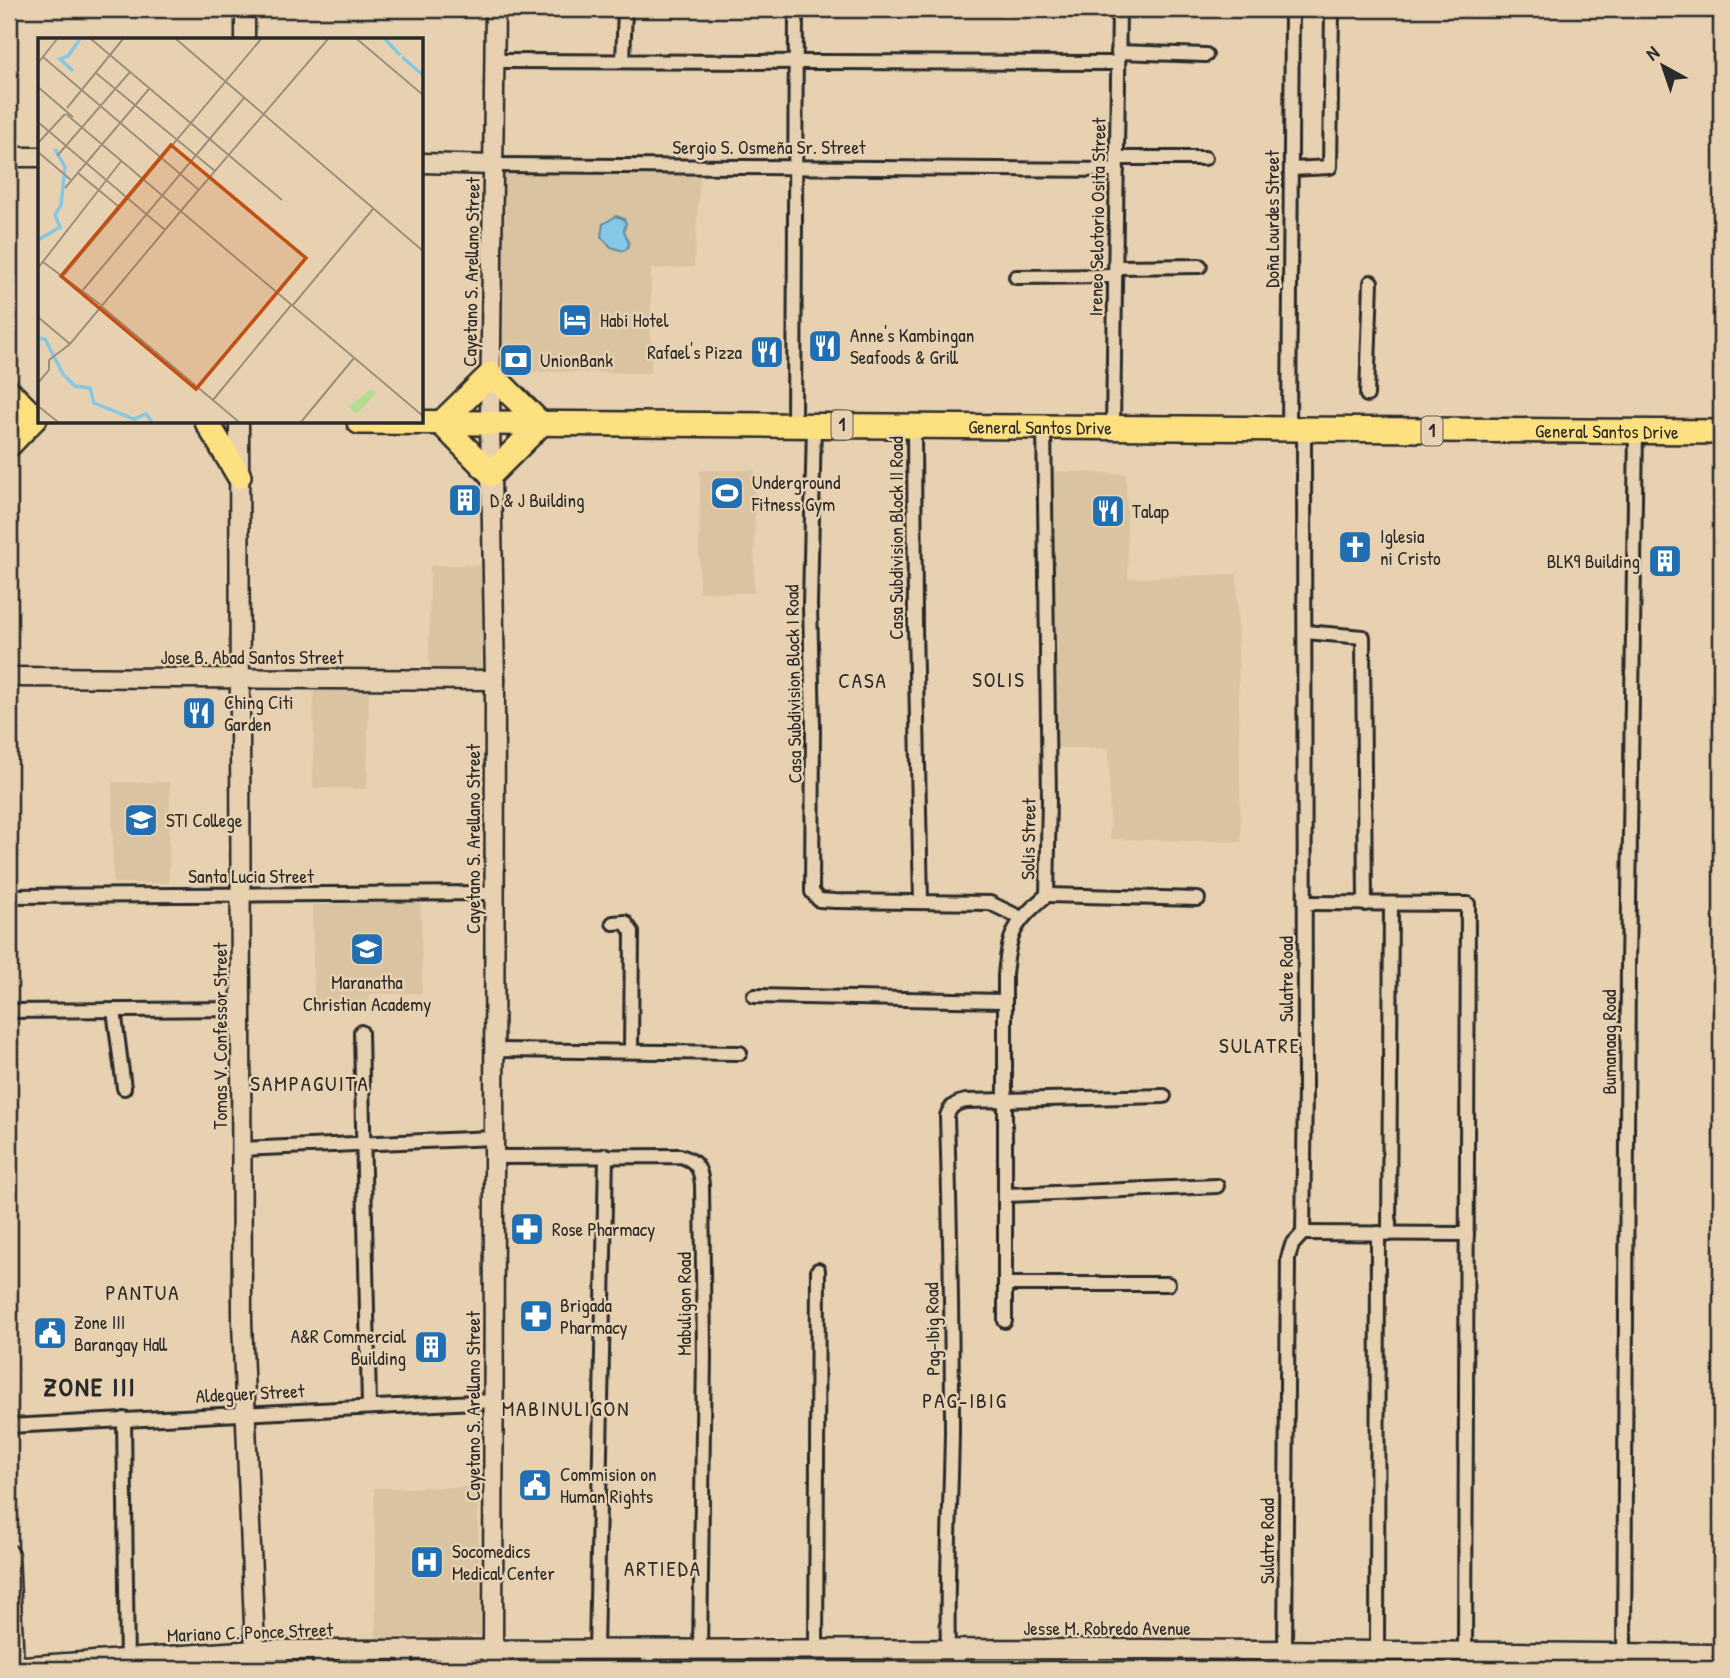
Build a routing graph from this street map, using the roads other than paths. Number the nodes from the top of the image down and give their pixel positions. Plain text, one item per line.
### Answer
1 (245, 9) edge
2 (495, 9) edge
3 (625, 9) edge
4 (796, 9) edge
5 (1119, 9) edge
6 (1292, 9) edge
7 (1332, 9) edge
8 (245, 38) edge
9 (1206, 55) dead end
10 (1118, 58) junction
11 (494, 61) junction
12 (623, 61) junction
13 (796, 62) junction
14 (9, 157) edge
15 (38, 157) edge
16 (1205, 159) dead end
17 (424, 163) edge
18 (1117, 164) junction
19 (493, 165) junction
20 (795, 168) junction
21 (1291, 169) junction
22 (1200, 266) dead end
23 (1115, 271) junction
24 (1016, 277) dead end
25 (1371, 282) dead end
26 (491, 374) junction
27 (9, 393) edge
28 (1367, 395) dead end
29 (9, 418) edge
30 (38, 418) edge
31 (424, 423) edge
32 (441, 423) junction
33 (490, 423) junction
34 (208, 424) edge
35 (239, 424) edge
36 (541, 424) junction
37 (804, 425) junction
38 (914, 425) junction
39 (1044, 426) junction
40 (1113, 427) junction
41 (1297, 430) junction
42 (1636, 432) junction
43 (1721, 432) edge
44 (9, 445) edge
45 (491, 474) junction
46 (239, 476) junction
47 (1305, 632) junction
48 (9, 677) edge
49 (240, 678) junction
50 (495, 680) junction
51 (493, 893) junction
52 (241, 895) junction
53 (1047, 895) junction
54 (9, 896) edge
55 (1199, 899) dead end
56 (922, 901) junction
57 (1305, 903) junction
58 (1365, 904) junction
59 (1391, 904) junction
60 (1021, 918) junction
61 (612, 923) dead end
62 (754, 996) dead end
63 (1004, 1001) junction
64 (241, 1009) junction
65 (114, 1010) junction
66 (9, 1011) edge
67 (361, 1032) dead end
68 (494, 1050) junction
69 (631, 1051) junction
70 (740, 1053) dead end
71 (124, 1088) dead end
72 (1164, 1096) dead end
73 (1006, 1101) junction
74 (493, 1138) junction
75 (362, 1142) junction
76 (242, 1149) junction
77 (606, 1155) junction
78 (493, 1157) junction
79 (1217, 1186) dead end
80 (1006, 1195) junction
81 (1303, 1233) junction
82 (1383, 1234) junction
83 (1467, 1234) junction
84 (818, 1270) dead end
85 (1006, 1284) junction
86 (1168, 1284) dead end
87 (1005, 1321) dead end
88 (494, 1401) junction
89 (369, 1406) junction
90 (244, 1412) junction
91 (124, 1419) junction
92 (9, 1426) edge
93 (9, 1554) edge
94 (406, 1649) junction
95 (816, 1649) junction
96 (1093, 1649) junction
97 (255, 1650) junction
98 (492, 1650) junction
99 (701, 1650) junction
100 (953, 1650) junction
101 (1285, 1650) junction
102 (320, 1651) junction
103 (596, 1651) junction
104 (648, 1651) junction
105 (1377, 1651) junction
106 (1465, 1652) junction
107 (1624, 1653) junction
108 (1721, 1654) edge
109 (231, 1660) edge
110 (1601, 1661) edge
111 (1690, 1661) edge
112 (127, 1664) edge
113 (12, 1667) edge
114 (320, 1669) edge
115 (406, 1669) edge
116 (493, 1669) edge
117 (648, 1669) edge
118 (958, 1669) edge
119 (1093, 1669) edge

1 - 8 street
2 - 11 street, Cayetano S. Arellano Street
3 - 12 street
4 - 13 street, Casa Subdivision Block I Road
5 - 10 street, Ireneo Selotorio Osita Street
6 - 21 street, Doña Lourdes Street
7 - 21 street
9 - 10 street
10 - 13 street
10 - 18 street, Ireneo Selotorio Osita Street
11 - 12 street
11 - 19 street, Cayetano S. Arellano Street
12 - 13 street
13 - 20 street, Casa Subdivision Block I Road
14 - 15 street
16 - 18 street, Sergio S. Osmeña Sr. Street
17 - 19 street, Sergio S. Osmeña Sr. Street
18 - 20 street, Sergio S. Osmeña Sr. Street
18 - 23 street, Ireneo Selotorio Osita Street
19 - 20 street, Sergio S. Osmeña Sr. Street
19 - 26 street, Cayetano S. Arellano Street
20 - 37 street, Casa Subdivision Block I Road
21 - 41 street, Doña Lourdes Street
22 - 23 street
23 - 24 street
23 - 40 street, Ireneo Selotorio Osita Street
25 - 28 street
26 - 32 highway
26 - 33 street, Cayetano S. Arellano Street
26 - 36 highway
27 - 30 highway
29 - 30 highway
30 - 44 highway
31 - 32 highway, General Santos Drive / 1
32 - 33 highway, General Santos Drive / 1
32 - 45 highway
33 - 36 highway, General Santos Drive / 1
33 - 45 street, Cayetano S. Arellano Street
34 - 46 highway
35 - 46 street, Tomas V. Confessor Street
36 - 37 highway, General Santos Drive / 1
36 - 45 highway
37 - 38 highway, General Santos Drive / 1
37 - 56 street, Casa Subdivision Block I Road
38 - 39 highway, General Santos Drive / 1
38 - 56 street, Casa Subdivision Block II Road
39 - 40 highway, General Santos Drive / 1
39 - 53 street, Solis Street
40 - 41 highway, General Santos Drive / 1
41 - 42 highway, General Santos Drive / 1
41 - 47 street, Sulatre Road
42 - 43 highway, General Santos Drive / 1
42 - 107 street, Bumanaag Road
45 - 50 street, Cayetano S. Arellano Street
46 - 49 street, Tomas V. Confessor Street
47 - 57 street, Sulatre Road
47 - 58 street
48 - 49 street, Jose B. Abad Santos Street
49 - 50 street, Jose B. Abad Santos Street
49 - 52 street, Tomas V. Confessor Street
50 - 51 street, Cayetano S. Arellano Street
51 - 52 street, Santa Lucia Street
51 - 68 street, Cayetano S. Arellano Street
52 - 54 street, Santa Lucia Street
52 - 64 street, Tomas V. Confessor Street
53 - 55 street
53 - 60 street, Solis Street
56 - 60 street
57 - 58 street
57 - 81 street, Sulatre Road
58 - 59 street
59 - 82 street
59 - 83 street
60 - 63 street, Solis Street
61 - 69 street
62 - 63 street
63 - 73 street, Solis Street
64 - 65 street
64 - 76 street, Tomas V. Confessor Street
65 - 66 street
65 - 71 street
67 - 75 street
68 - 69 street
68 - 74 street, Cayetano S. Arellano Street
69 - 70 street
72 - 73 street, Pag-Ibig Road
73 - 80 street, Solis Street
73 - 100 street, Pag-Ibig Road
74 - 75 street
74 - 78 street, Cayetano S. Arellano Street
75 - 76 street
75 - 89 street
76 - 90 street, Tomas V. Confessor Street
77 - 78 street, Mabuligon Road
77 - 99 street, Mabuligon Road
77 - 103 street
78 - 88 street, Cayetano S. Arellano Street
79 - 80 street
80 - 85 street, Solis Street
81 - 82 street
81 - 101 street, Sulatre Road
82 - 83 street
82 - 105 street
83 - 106 street
84 - 95 street
85 - 86 street
85 - 87 street, Solis Street
88 - 89 street, Aldeguer Street
88 - 98 street, Cayetano S. Arellano Street
89 - 90 street, Aldeguer Street
90 - 91 street, Aldeguer Street
90 - 97 street, Tomas V. Confessor Street
91 - 92 street, Aldeguer Street
91 - 112 street
93 - 113 street
94 - 98 street, Mariano C. Ponce Street
94 - 102 street, Mariano C. Ponce Street
94 - 115 street
95 - 99 street, Jesse M. Robredo Avenue
95 - 100 street, Jesse M. Robredo Avenue
96 - 100 street, Jesse M. Robredo Avenue
96 - 101 street, Jesse M. Robredo Avenue
96 - 119 street
97 - 102 street, Mariano C. Ponce Street
97 - 109 street, Mariano C. Ponce Street
98 - 103 street, Jesse M. Robredo Avenue
98 - 116 street, Cayetano S. Arellano Street
99 - 104 street, Jesse M. Robredo Avenue
100 - 118 street, Pag-Ibig Road
101 - 105 street, Jesse M. Robredo Avenue
102 - 114 street
103 - 104 street, Jesse M. Robredo Avenue
104 - 117 street
105 - 106 street, Jesse M. Robredo Avenue
106 - 110 street, Jesse M. Robredo Avenue
107 - 110 street, Jesse M. Robredo Avenue
107 - 111 street, Jesse M. Robredo Avenue
108 - 111 street, Jesse M. Robredo Avenue
109 - 112 street, Mariano C. Ponce Street
112 - 113 street, Mariano C. Ponce Street

